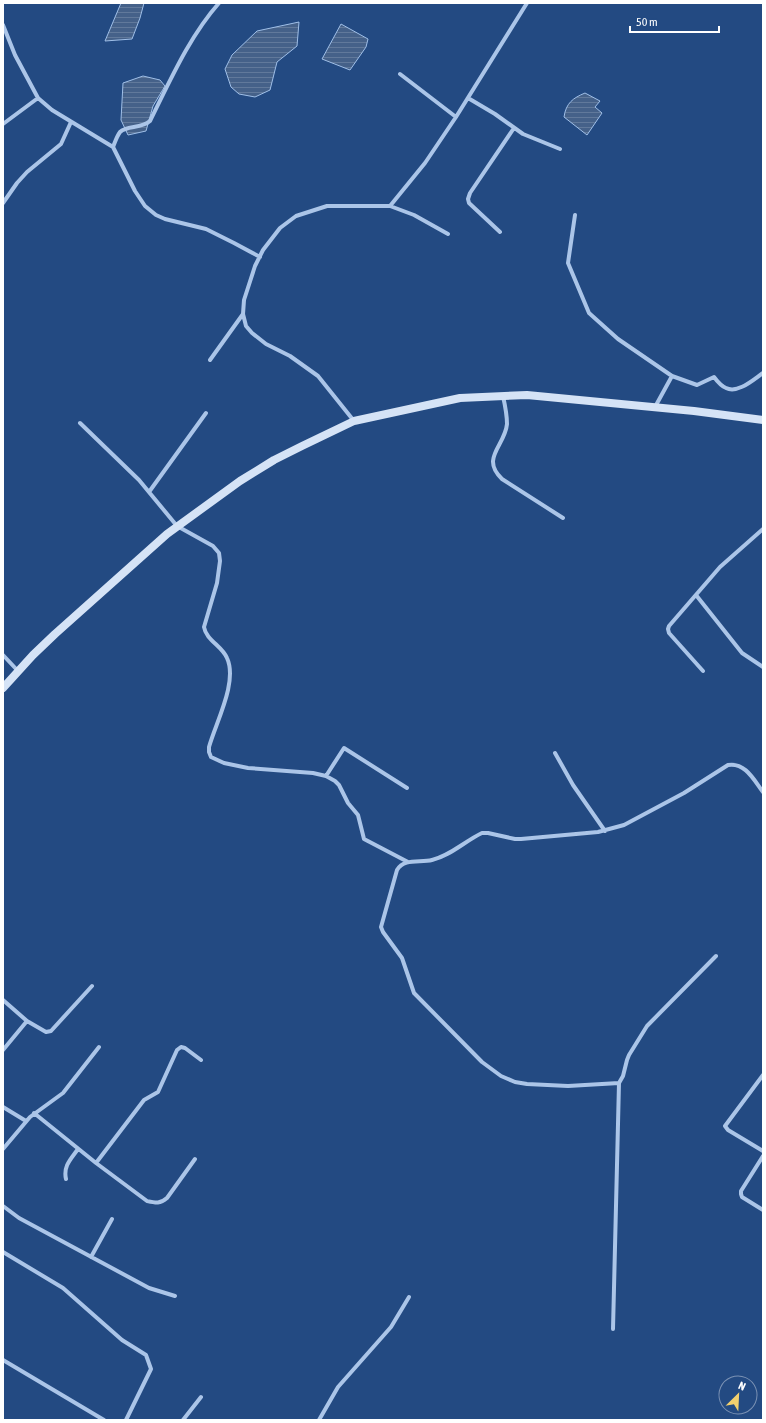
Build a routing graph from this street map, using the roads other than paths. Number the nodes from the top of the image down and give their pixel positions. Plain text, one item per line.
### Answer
1 (219, 3) edge
2 (527, 3) edge
3 (3, 25) edge
4 (400, 74) dead end
5 (38, 98) junction
6 (468, 98) junction
7 (456, 117) junction
8 (71, 122) junction
9 (3, 124) edge
10 (514, 128) junction
11 (112, 147) junction
12 (560, 149) dead end
13 (3, 203) edge
14 (390, 206) junction
15 (575, 215) dead end
16 (500, 232) dead end
17 (448, 234) dead end
18 (260, 257) junction
19 (243, 314) junction
20 (210, 360) dead end
21 (763, 372) edge
22 (672, 376) junction
23 (503, 395) junction
24 (655, 407) junction
25 (206, 413) dead end
26 (763, 420) edge
27 (354, 421) junction
28 (80, 423) dead end
29 (150, 492) junction
30 (563, 518) dead end
31 (177, 526) junction
32 (763, 529) edge
33 (696, 595) junction
34 (3, 655) edge
35 (763, 667) edge
36 (703, 671) dead end
37 (18, 672) junction
38 (3, 688) edge
39 (555, 753) dead end
40 (326, 776) junction
41 (407, 788) dead end
42 (763, 792) edge
43 (605, 831) junction
44 (408, 862) junction
45 (716, 956) dead end
46 (92, 986) dead end
47 (3, 1000) edge
48 (27, 1021) junction
49 (98, 1047) dead end
50 (3, 1050) edge
51 (201, 1060) dead end
52 (763, 1075) edge
53 (619, 1083) junction
54 (3, 1107) edge
55 (34, 1113) junction
56 (26, 1121) junction
57 (3, 1149) edge
58 (78, 1150) junction
59 (763, 1151) edge
60 (763, 1156) edge
61 (195, 1159) dead end
62 (96, 1163) junction
63 (66, 1179) dead end
64 (3, 1206) edge
65 (763, 1210) edge
66 (112, 1219) dead end
67 (3, 1252) edge
68 (91, 1257) junction
69 (175, 1296) dead end
70 (409, 1297) dead end
71 (613, 1329) dead end
72 (3, 1360) edge
73 (201, 1397) dead end
74 (104, 1420) edge
75 (126, 1420) edge
76 (183, 1420) edge
77 (319, 1420) edge

1 - 11 street
2 - 6 street
3 - 5 street
4 - 7 street
5 - 8 street
5 - 9 street
6 - 7 street
6 - 10 street
7 - 14 street
8 - 11 street
8 - 13 street
10 - 12 street
10 - 16 street
11 - 18 street
14 - 17 street
14 - 18 street
15 - 22 street
18 - 19 street
19 - 20 street
19 - 27 street
21 - 22 street
22 - 24 street
23 - 24 street
23 - 27 street
23 - 30 street
24 - 26 street
25 - 29 street
27 - 31 street
28 - 29 street
29 - 31 street
31 - 37 street
31 - 40 street
32 - 33 street
33 - 35 street
33 - 36 street
34 - 37 street
37 - 38 street
39 - 43 street
40 - 41 street
40 - 44 street
42 - 43 street
43 - 44 street
44 - 53 street
45 - 53 street
46 - 48 street
47 - 48 street
48 - 50 street
49 - 55 street
51 - 62 street
52 - 59 street
53 - 71 street
54 - 56 street
55 - 56 street
55 - 58 street
56 - 57 street
58 - 62 street
58 - 63 street
60 - 65 street
61 - 62 street
64 - 68 street
66 - 68 street
67 - 75 street
68 - 69 street
70 - 77 street
72 - 74 street
73 - 76 street

